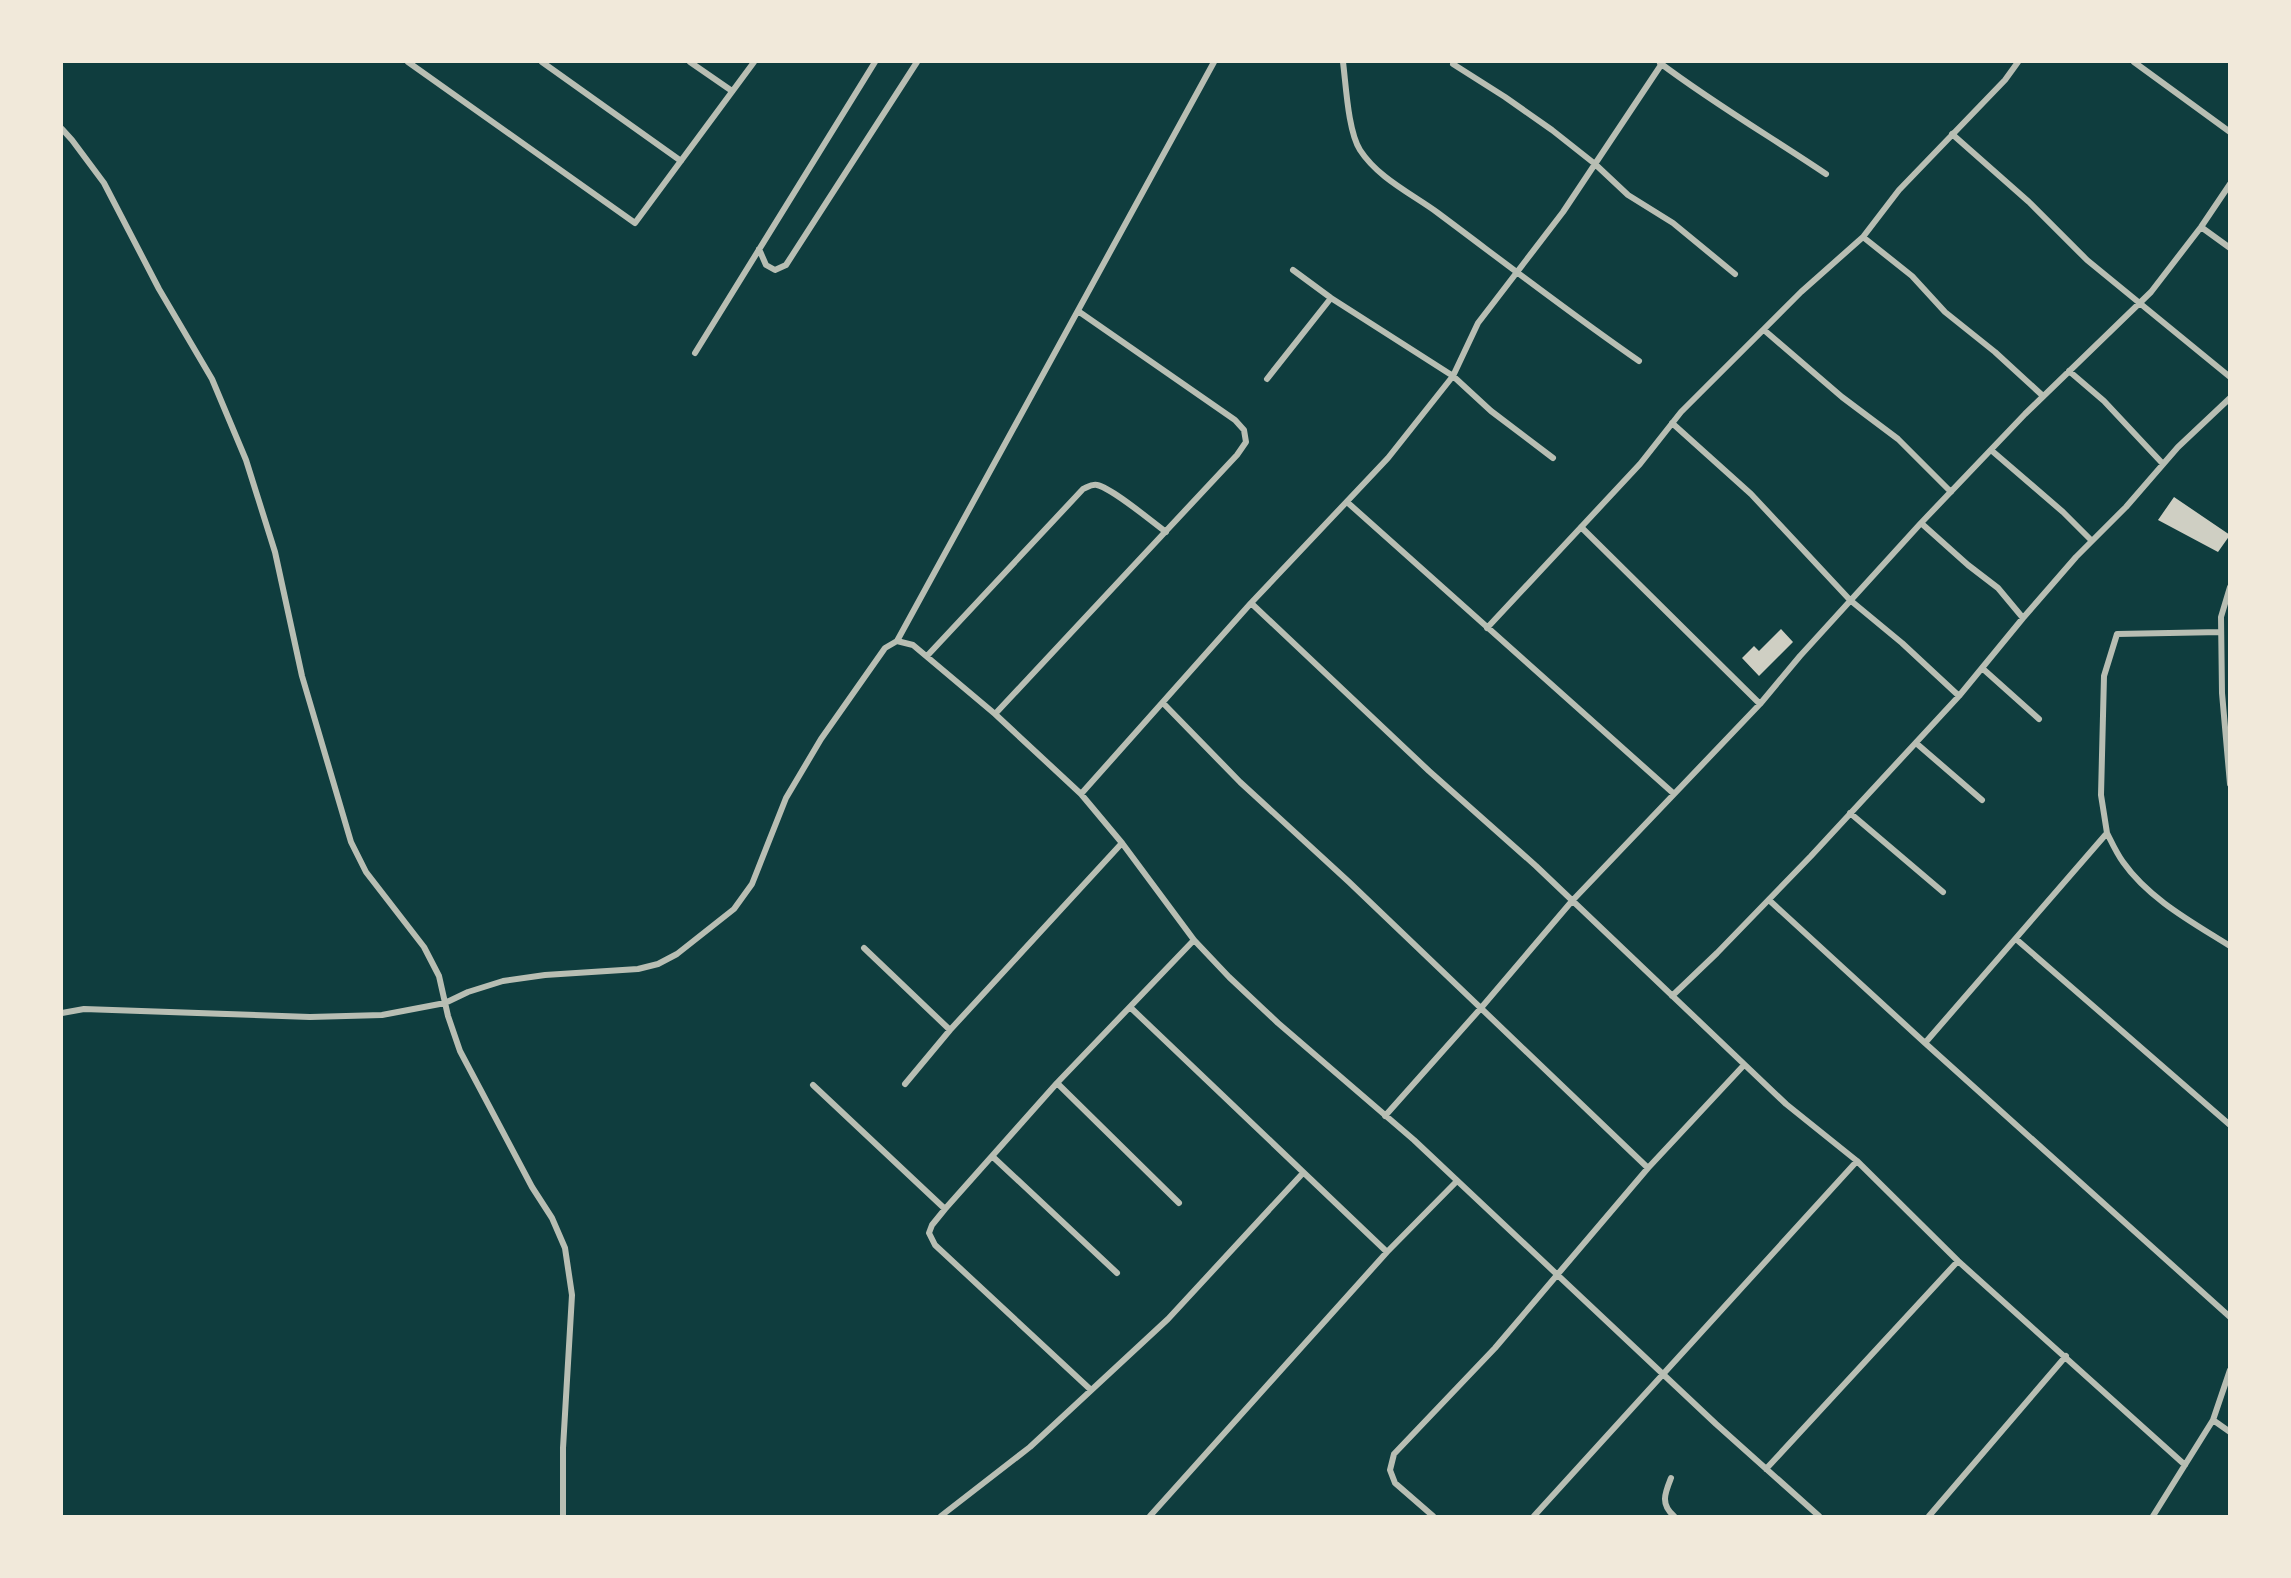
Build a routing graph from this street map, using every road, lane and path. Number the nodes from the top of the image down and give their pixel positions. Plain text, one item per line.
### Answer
1 (408, 62) edge
2 (542, 62) edge
3 (690, 62) edge
4 (754, 62) edge
5 (876, 62) edge
6 (917, 62) edge
7 (1214, 62) edge
8 (1342, 62) edge
9 (1660, 62) edge
10 (2018, 62) edge
11 (2134, 62) edge
12 (1453, 64) dead end
13 (732, 91) junction
14 (62, 129) edge
15 (2229, 132) edge
16 (1952, 134) junction
17 (681, 161) junction
18 (1595, 164) junction
19 (1826, 174) dead end
20 (2229, 184) edge
21 (2201, 227) junction
22 (1863, 237) junction
23 (2229, 248) edge
24 (759, 249) junction
25 (1293, 270) dead end
26 (1518, 271) junction
27 (1736, 274) dead end
28 (1331, 298) junction
29 (2138, 304) junction
30 (1078, 311) junction
31 (1764, 330) junction
32 (695, 353) dead end
33 (1640, 361) dead end
34 (2069, 370) junction
35 (1453, 376) junction
36 (2229, 377) edge
37 (1267, 379) dead end
38 (2043, 396) junction
39 (2229, 398) edge
40 (1672, 423) junction
41 (1991, 450) junction
42 (1553, 458) dead end
43 (2163, 464) junction
44 (1951, 492) junction
45 (1347, 502) junction
46 (1921, 523) junction
47 (1581, 526) junction
48 (1166, 532) junction
49 (2092, 541) junction
50 (2229, 586) edge
51 (1850, 600) junction
52 (1251, 603) junction
53 (2023, 618) junction
54 (1487, 628) junction
55 (2221, 632) junction
56 (897, 641) junction
57 (927, 656) junction
58 (1982, 668) junction
59 (2222, 693) junction
60 (2229, 695) edge
61 (1959, 696) junction
62 (1163, 703) junction
63 (1760, 704) junction
64 (995, 714) junction
65 (2038, 719) dead end
66 (1916, 742) junction
67 (2229, 784) edge
68 (1673, 793) junction
69 (1081, 794) junction
70 (1982, 800) dead end
71 (1850, 813) junction
72 (2108, 833) junction
73 (1122, 843) junction
74 (1943, 892) dead end
75 (1769, 900) junction
76 (1572, 901) junction
77 (2016, 939) junction
78 (1194, 940) junction
79 (2229, 946) edge
80 (864, 948) dead end
81 (1672, 996) junction
82 (445, 1003) junction
83 (1131, 1008) junction
84 (1481, 1008) junction
85 (62, 1013) edge
86 (950, 1030) junction
87 (1925, 1043) junction
88 (1744, 1065) junction
89 (1057, 1083) junction
90 (905, 1084) dead end
91 (813, 1085) dead end
92 (1385, 1116) junction
93 (2229, 1125) edge
94 (992, 1156) junction
95 (1857, 1161) junction
96 (1648, 1168) junction
97 (1303, 1173) junction
98 (1457, 1181) junction
99 (1179, 1203) dead end
100 (945, 1209) junction
101 (1387, 1252) junction
102 (1958, 1261) junction
103 (1117, 1273) dead end
104 (1557, 1276) junction
105 (2229, 1317) edge
106 (2066, 1356) junction
107 (2229, 1370) edge
108 (1664, 1375) junction
109 (1091, 1390) junction
110 (2213, 1420) junction
111 (2229, 1432) edge
112 (2185, 1465) junction
113 (1766, 1469) junction
114 (1671, 1478) dead end
115 (563, 1516) edge
116 (940, 1516) edge
117 (1150, 1516) edge
118 (1433, 1516) edge
119 (1534, 1516) edge
120 (1674, 1516) edge
121 (1819, 1516) edge
122 (1929, 1516) edge
123 (2153, 1516) edge

1 - 17 street
2 - 17 street
3 - 13 street
4 - 13 street
5 - 24 street
6 - 24 street
7 - 30 street
8 - 26 street
9 - 18 street
9 - 19 street
10 - 16 street
11 - 15 street
12 - 18 street
13 - 17 street
14 - 82 street
16 - 22 street
16 - 29 street
18 - 26 street
18 - 27 street
20 - 21 street
21 - 23 street
21 - 29 street
22 - 31 street
22 - 38 street
24 - 32 street
25 - 28 street
26 - 33 street
26 - 35 street
28 - 35 street
28 - 37 street
29 - 34 street
29 - 36 street
30 - 48 street
30 - 56 street
31 - 40 street
31 - 44 street
34 - 38 street
34 - 43 street
35 - 42 street
35 - 45 street
38 - 41 street
39 - 43 street
40 - 47 street
40 - 51 street
41 - 44 street
41 - 49 street
43 - 49 street
44 - 46 street
45 - 52 street
45 - 54 street
46 - 51 street
46 - 53 street
47 - 54 street
47 - 63 street
48 - 57 street
48 - 64 street
49 - 53 street
50 - 55 street
51 - 61 street
51 - 63 street
52 - 62 street
52 - 76 street
53 - 58 street
54 - 68 street
55 - 59 street
55 - 72 street
56 - 57 street
56 - 82 street
57 - 64 street
58 - 61 street
58 - 65 street
59 - 60 street
59 - 67 street
61 - 66 street
62 - 69 street
62 - 84 street
63 - 68 street
64 - 69 street
66 - 70 street
66 - 71 street
68 - 76 street
69 - 73 street
71 - 74 street
71 - 75 street
72 - 77 street
72 - 79 street
73 - 78 street
73 - 86 street
75 - 81 street
75 - 87 street
76 - 81 street
76 - 84 street
77 - 87 street
77 - 93 street
78 - 83 street
78 - 92 street
80 - 86 street
81 - 88 street
82 - 85 street
82 - 115 street
83 - 89 street
83 - 97 street
84 - 92 street
84 - 96 street
86 - 90 street
87 - 105 street
88 - 95 street
88 - 96 street
89 - 94 street
89 - 99 street
91 - 100 street
92 - 98 street
94 - 100 street
94 - 103 street
95 - 102 street
95 - 108 street
96 - 104 street
97 - 101 street
97 - 109 street
98 - 101 street
98 - 104 street
100 - 109 street
101 - 117 street
102 - 106 street
102 - 113 street
104 - 108 street
104 - 118 street
106 - 112 street
106 - 122 street
107 - 110 street
108 - 113 street
108 - 119 street
109 - 116 street
110 - 111 street
110 - 112 street
112 - 123 street
113 - 121 street
114 - 120 street

